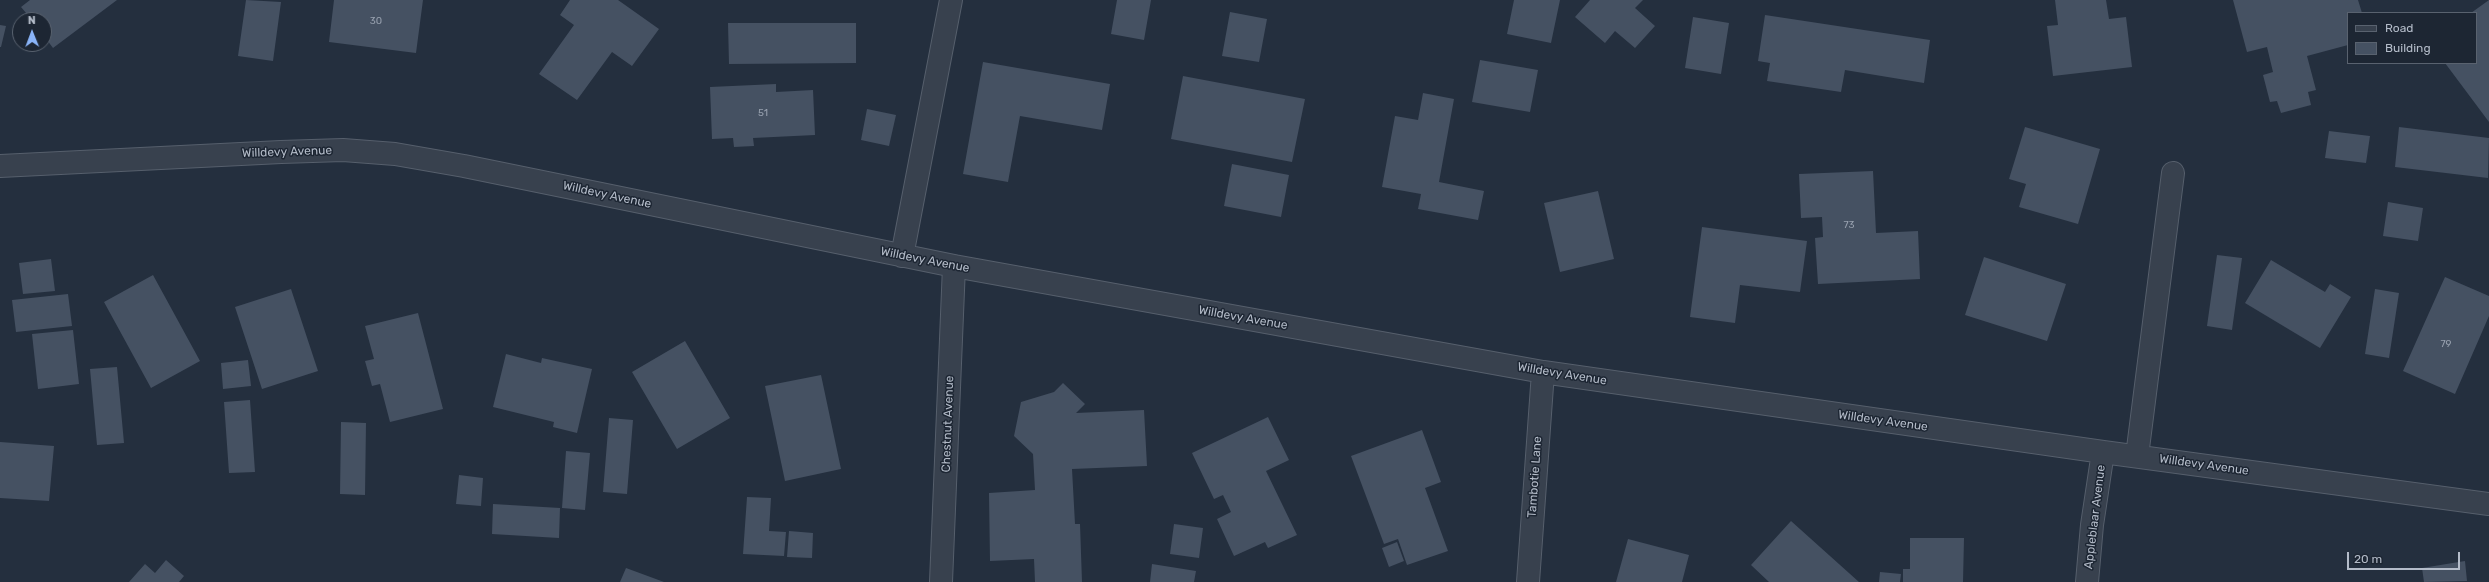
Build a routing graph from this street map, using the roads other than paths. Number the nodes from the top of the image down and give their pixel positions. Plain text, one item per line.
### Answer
1 (951, 0) edge
2 (0, 166) edge
3 (2174, 173) dead end
4 (902, 256) junction
5 (954, 266) junction
6 (1543, 372) junction
7 (2103, 452) junction
8 (2137, 456) junction
9 (2489, 504) edge
10 (941, 582) edge
11 (1528, 582) edge
12 (2087, 582) edge

1 - 4 street
2 - 4 street, Willdevy Avenue
3 - 8 street
4 - 5 street, Willdevy Avenue
5 - 6 street, Willdevy Avenue
5 - 10 street, Chestnut Avenue
6 - 7 street, Willdevy Avenue
6 - 11 street, Tambotie Lane
7 - 8 street, Willdevy Avenue
7 - 12 street, Appleblaar Avenue
8 - 9 street, Willdevy Avenue

